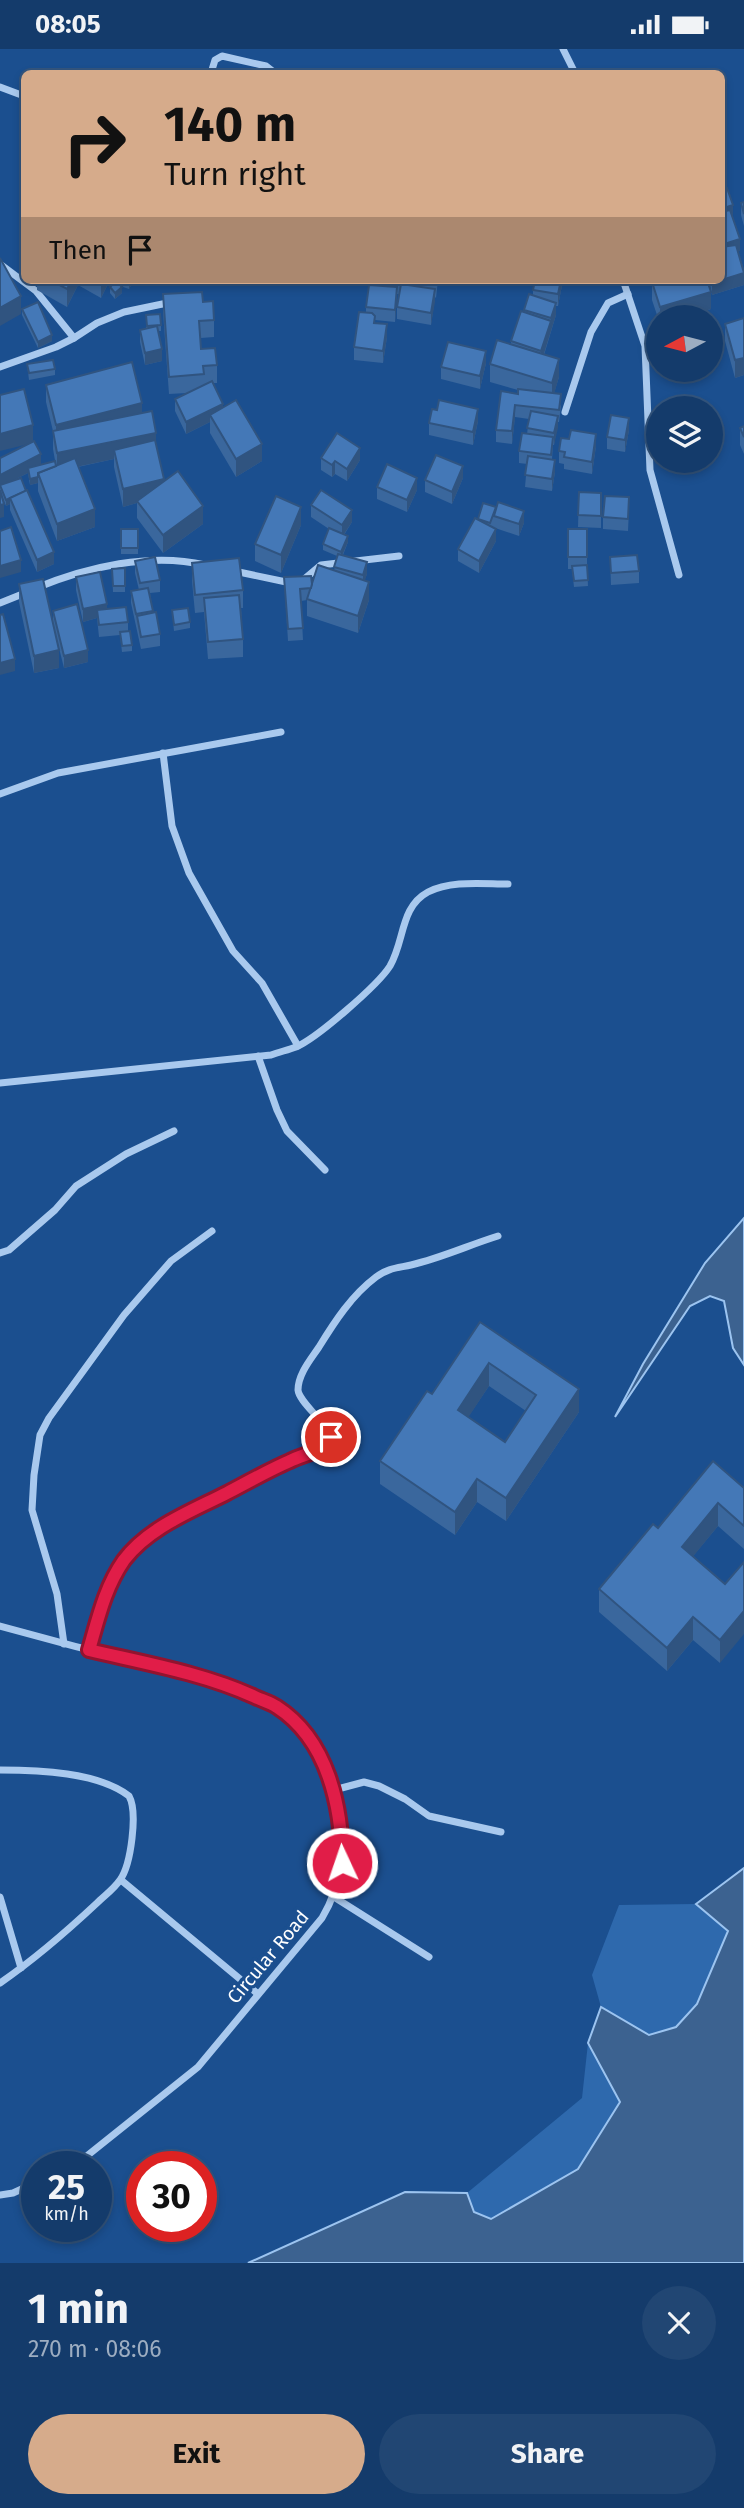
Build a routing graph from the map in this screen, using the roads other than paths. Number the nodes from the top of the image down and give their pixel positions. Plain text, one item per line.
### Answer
1 (563, 49) edge
2 (212, 70) edge
3 (271, 70) edge
4 (571, 70) edge
5 (0, 87) edge
6 (21, 95) edge
7 (0, 264) edge
8 (21, 280) edge
9 (27, 284) edge
10 (624, 284) edge
11 (628, 294) junction
12 (176, 302) edge
13 (74, 338) junction
14 (0, 367) edge
15 (565, 412) dead end
16 (399, 557) dead end
17 (679, 575) dead end
18 (0, 603) edge
19 (281, 732) dead end
20 (163, 753) junction
21 (0, 793) edge
22 (508, 884) dead end
23 (298, 1046) junction
24 (258, 1056) junction
25 (0, 1083) edge
26 (174, 1131) dead end
27 (325, 1170) dead end
28 (212, 1231) dead end
29 (498, 1236) dead end
30 (0, 1253) edge
31 (0, 1626) edge
32 (64, 1644) junction
33 (89, 1650) junction
34 (0, 1770) edge
35 (334, 1790) junction
36 (501, 1832) dead end
37 (121, 1880) junction
38 (0, 1897) edge
39 (334, 1898) junction
40 (429, 1957) dead end
41 (21, 1968) junction
42 (0, 1983) edge
43 (257, 1994) junction
44 (91, 2151) edge
45 (21, 2189) edge
46 (0, 2195) edge

1 - 4 street
2 - 3 street
5 - 6 street
7 - 8 street
9 - 13 street
10 - 11 street
11 - 15 street
11 - 17 street
12 - 13 street
13 - 14 street
16 - 18 street
19 - 20 street
20 - 21 street
20 - 23 street
22 - 23 street
23 - 24 street
24 - 25 street
24 - 27 street
26 - 30 street
28 - 32 street
29 - 33 street
31 - 32 street, Circular Road
32 - 33 street, Circular Road
33 - 35 street, Circular Road
34 - 37 street
35 - 36 street
35 - 39 street, Circular Road
37 - 41 street
37 - 43 street
38 - 41 street
39 - 40 street
39 - 43 street, Circular Road
41 - 42 street
43 - 44 street, Circular Road
45 - 46 street

